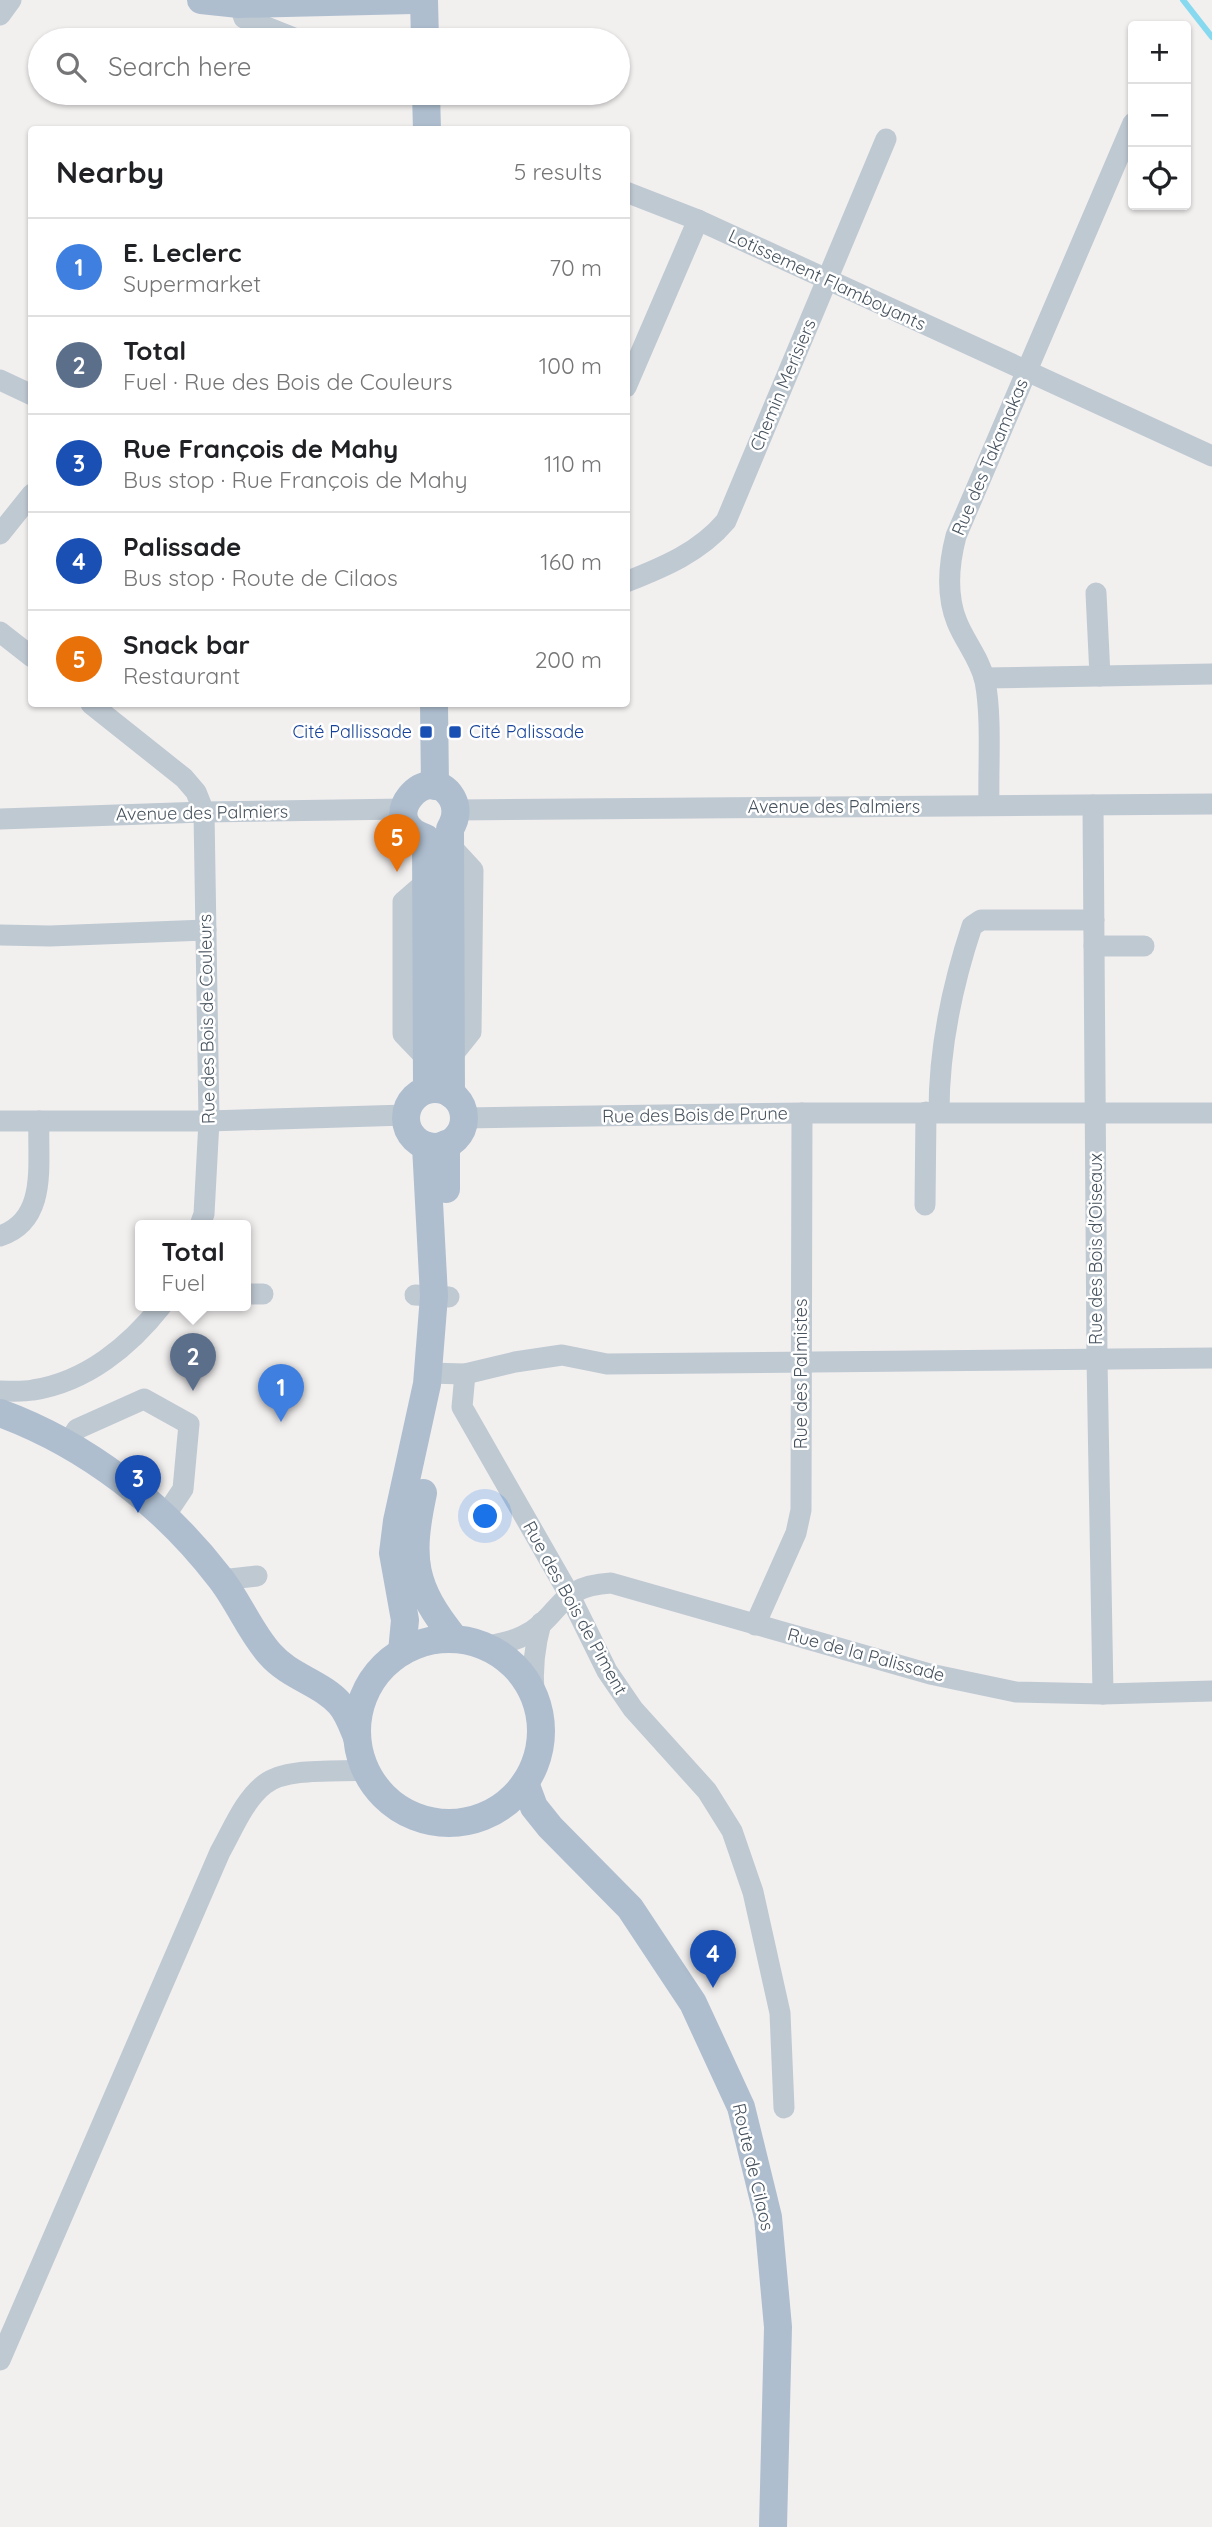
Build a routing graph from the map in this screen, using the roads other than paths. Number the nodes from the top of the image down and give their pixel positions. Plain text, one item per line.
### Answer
1 (11, 0) edge
2 (201, 0) edge
3 (413, 0) edge
4 (424, 0) edge
5 (345, 1) edge
6 (239, 4) junction
7 (0, 15) edge
8 (269, 28) edge
9 (425, 28) edge
10 (426, 105) edge
11 (427, 126) edge
12 (1128, 135) edge
13 (886, 139) dead end
14 (630, 194) edge
15 (698, 220) junction
16 (827, 280) junction
17 (1026, 371) junction
18 (630, 378) edge
19 (0, 380) edge
20 (28, 393) edge
21 (1212, 456) edge
22 (28, 499) edge
23 (0, 534) edge
24 (630, 580) edge
25 (1096, 593) dead end
26 (0, 632) edge
27 (28, 654) edge
28 (1212, 674) edge
29 (1100, 676) junction
30 (984, 678) junction
31 (95, 707) edge
32 (434, 707) edge
33 (435, 786) junction
34 (1212, 804) edge
35 (1093, 805) junction
36 (989, 806) junction
37 (404, 809) junction
38 (204, 812) junction
39 (0, 819) edge
40 (445, 830) junction
41 (1094, 920) junction
42 (206, 930) junction
43 (0, 935) edge
44 (1094, 946) junction
45 (1144, 946) dead end
46 (439, 1058) junction
47 (447, 1101) junction
48 (1096, 1111) junction
49 (933, 1112) junction
50 (802, 1113) junction
51 (1212, 1113) edge
52 (406, 1115) junction
53 (0, 1121) edge
54 (38, 1121) junction
55 (209, 1121) junction
56 (436, 1145) junction
57 (925, 1205) dead end
58 (202, 1220) edge
59 (0, 1236) edge
60 (158, 1311) edge
61 (1212, 1358) edge
62 (1097, 1359) junction
63 (800, 1362) junction
64 (446, 1373) junction
65 (0, 1391) edge
66 (0, 1413) edge
67 (68, 1444) junction
68 (165, 1516) junction
69 (257, 1576) dead end
70 (222, 1580) junction
71 (569, 1594) junction
72 (541, 1623) junction
73 (755, 1625) junction
74 (456, 1639) junction
75 (485, 1646) junction
76 (402, 1652) junction
77 (371, 1683) junction
78 (325, 1691) junction
79 (1212, 1691) edge
80 (534, 1694) junction
81 (1103, 1694) junction
82 (357, 1737) junction
83 (366, 1770) junction
84 (525, 1783) junction
85 (494, 1812) junction
86 (550, 1827) junction
87 (784, 2108) dead end
88 (0, 2360) edge
89 (773, 2527) edge

1 - 7 street
2 - 6 main road
3 - 5 main road
4 - 9 main road
5 - 6 main road
6 - 8 street
10 - 11 main road
12 - 17 street, Rue des Takamakas
13 - 16 street, Chemin Merisiers
14 - 15 street, Lotissement Flamboyants
15 - 16 street, Lotissement Flamboyants
15 - 18 street
16 - 17 street, Lotissement Flamboyants
16 - 24 street, Chemin Merisiers
17 - 21 street, Lotissement Flamboyants
17 - 30 street, Rue des Takamakas
19 - 20 street
22 - 23 street
25 - 29 street
26 - 27 street
28 - 29 street
29 - 30 street
30 - 36 street, Rue des Takamakas
31 - 38 street
32 - 33 main road
33 - 37 main road
33 - 40 main road
34 - 35 street, Avenue des Palmiers
35 - 36 street, Avenue des Palmiers
35 - 41 street, Rue des Bois d'Oiseaux
36 - 40 street, Avenue des Palmiers
37 - 38 street, Avenue des Palmiers
37 - 40 main road
38 - 39 street, Avenue des Palmiers
38 - 42 street, Rue des Bois de Couleurs
40 - 46 main road
40 - 46 main road
41 - 44 street, Rue des Bois d'Oiseaux
41 - 49 street
42 - 43 street
42 - 55 street, Rue des Bois de Couleurs
44 - 45 street
44 - 48 street, Rue des Bois d'Oiseaux
46 - 47 main road
47 - 50 street, Rue des Bois de Prune
47 - 52 main road
47 - 56 main road
48 - 49 street, Rue des Bois de Prune
48 - 51 street, Rue des Bois de Prune
48 - 62 street, Rue des Bois d'Oiseaux
49 - 50 street, Rue des Bois de Prune
49 - 57 street
50 - 63 street, Rue des Palmistes
52 - 55 street
52 - 56 main road
53 - 54 street
54 - 55 street
54 - 59 street
55 - 58 street, Rue des Bois de Couleurs
56 - 64 main road
60 - 65 street
61 - 62 street
62 - 63 street
62 - 81 street, Rue des Bois d'Oiseaux
63 - 64 street
63 - 73 street, Rue des Palmistes
64 - 71 street, Rue des Bois de Piment
64 - 74 main road
64 - 76 main road
66 - 67 main road
67 - 68 main road
67 - 68 street
68 - 70 main road
69 - 70 street
70 - 78 main road
71 - 72 street, Rue de la Palissade
71 - 73 street, Rue de la Palissade
71 - 87 street, Rue des Bois de Piment
72 - 75 street, Rue de la Palissade
72 - 80 street
73 - 81 street, Rue de la Palissade
74 - 75 main road
74 - 76 main road
75 - 80 main road
76 - 77 main road
77 - 78 main road
77 - 82 main road
78 - 82 main road
79 - 81 street, Rue de la Palissade
80 - 84 main road
82 - 83 main road
83 - 85 main road
83 - 88 street
84 - 85 main road
84 - 86 main road, Route de Cilaos
85 - 86 main road, Route de Cilaos
86 - 89 main road, Route de Cilaos

